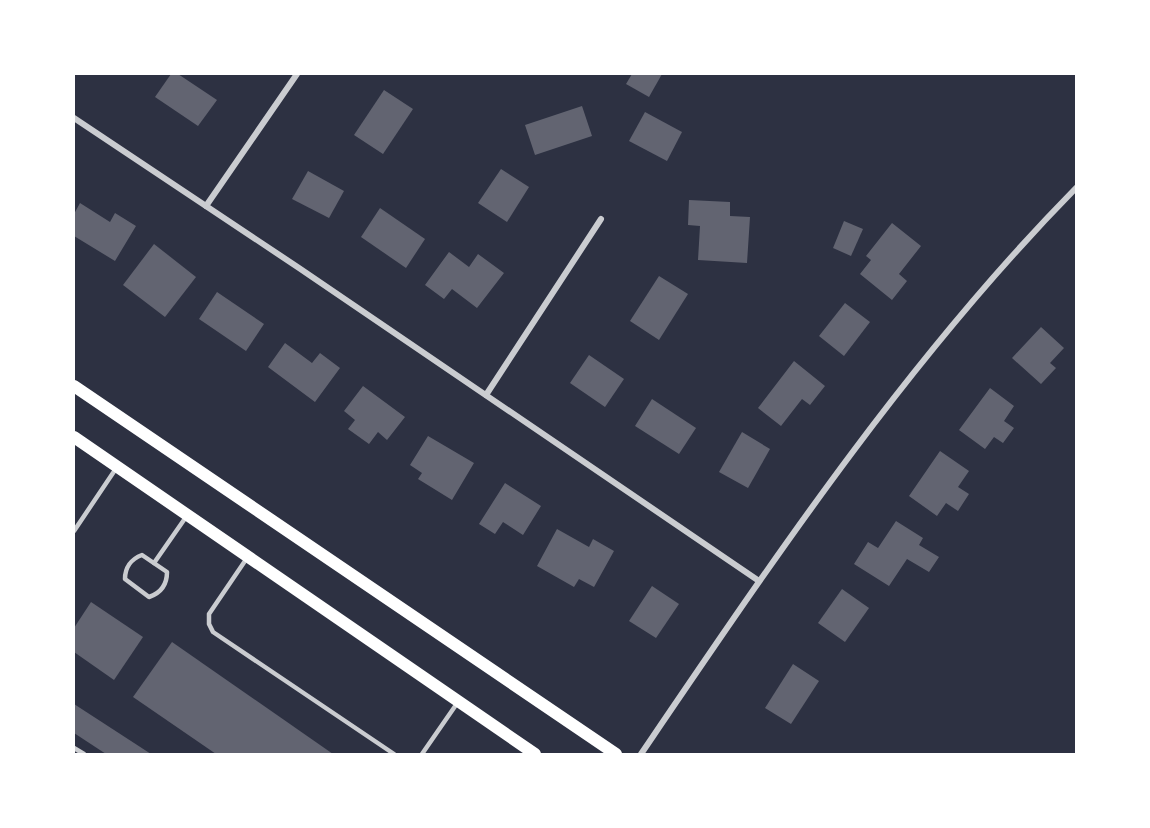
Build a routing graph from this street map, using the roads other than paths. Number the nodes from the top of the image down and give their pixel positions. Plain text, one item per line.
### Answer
1 (297, 74) edge
2 (74, 118) edge
3 (1077, 188) edge
4 (206, 206) junction
5 (601, 219) dead end
6 (74, 387) edge
7 (486, 395) junction
8 (74, 437) edge
9 (117, 467) junction
10 (187, 515) junction
11 (74, 531) edge
12 (249, 556) junction
13 (154, 563) junction
14 (759, 581) junction
15 (458, 702) junction
16 (74, 748) edge
17 (84, 754) edge
18 (394, 754) edge
19 (422, 754) edge
20 (535, 754) edge
21 (616, 754) edge
22 (641, 754) edge

1 - 4 street
2 - 4 street
3 - 14 street
4 - 7 street
5 - 7 street
6 - 21 main road
7 - 14 street
8 - 9 main road
9 - 10 main road
9 - 11 lane
10 - 12 main road
10 - 13 lane
12 - 15 main road
12 - 18 lane
13 - 13 lane
14 - 22 street
15 - 19 lane
15 - 20 main road
16 - 17 lane

